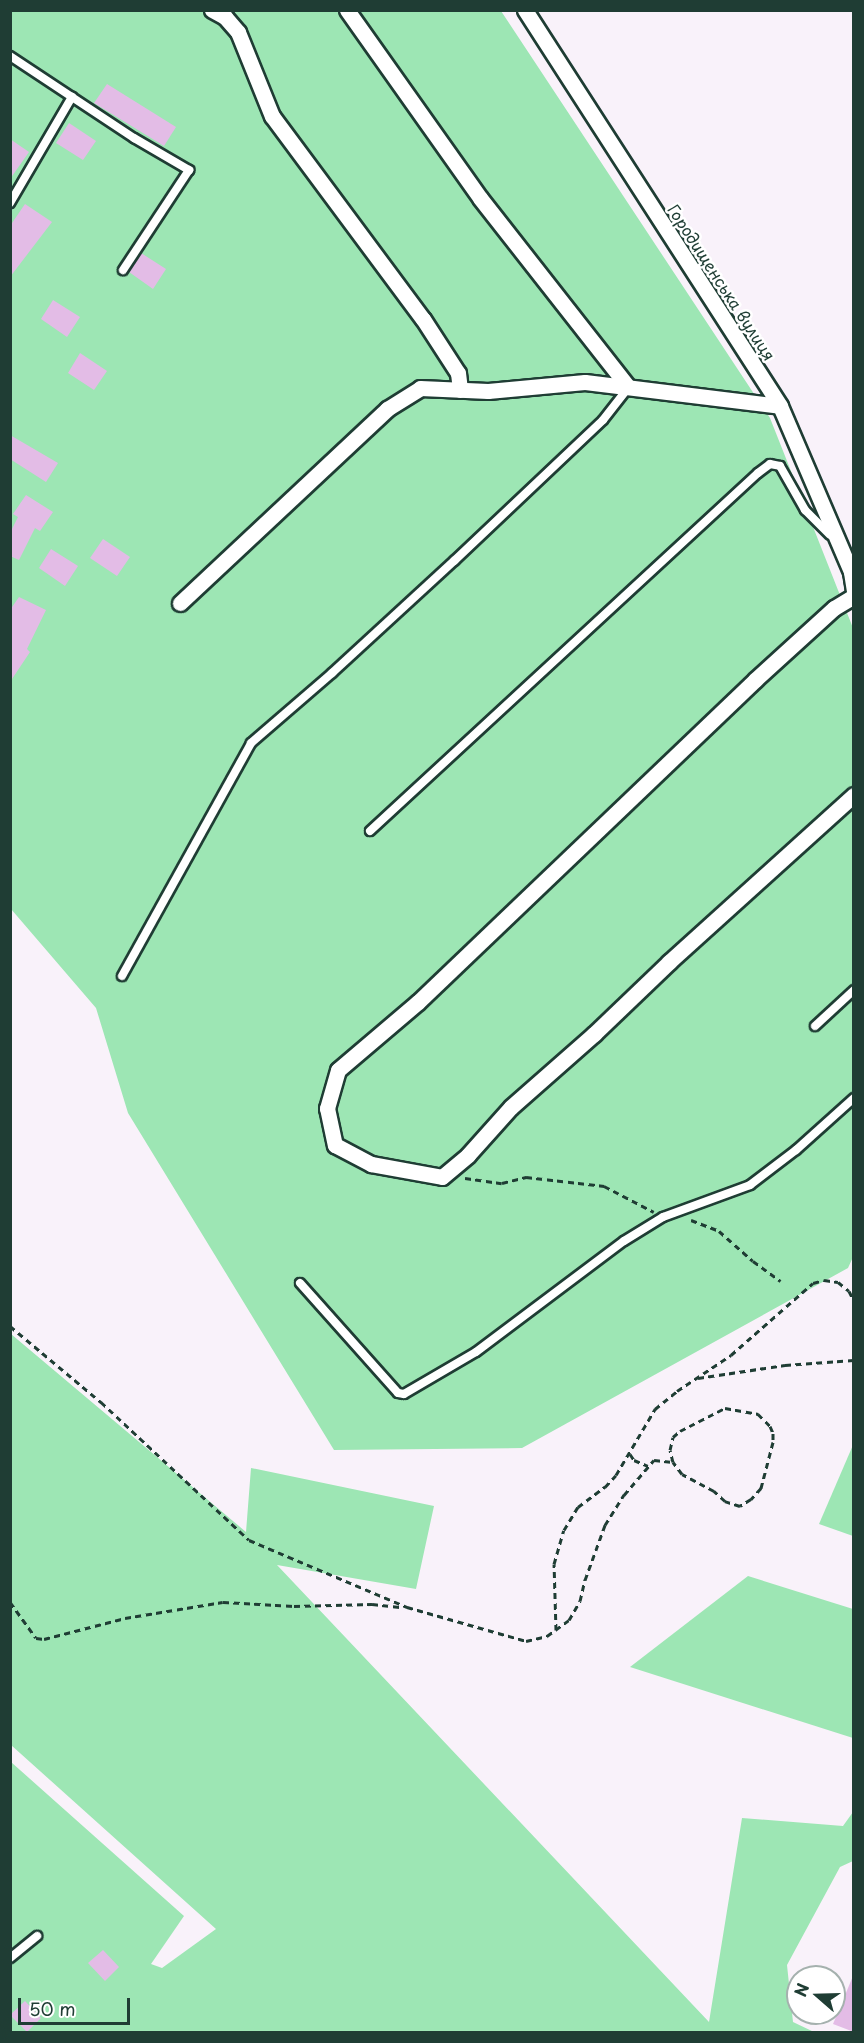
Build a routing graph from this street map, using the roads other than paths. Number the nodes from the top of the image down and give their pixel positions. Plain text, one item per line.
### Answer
1 (212, 10) edge
2 (347, 10) edge
3 (525, 10) edge
4 (10, 56) edge
5 (72, 97) junction
6 (10, 203) edge
7 (123, 270) dead end
8 (628, 387) junction
9 (460, 390) junction
10 (780, 406) junction
11 (839, 544) junction
12 (854, 590) edge
13 (854, 596) edge
14 (180, 603) dead end
15 (854, 795) edge
16 (370, 831) dead end
17 (123, 976) dead end
18 (854, 990) edge
19 (815, 1026) dead end
20 (854, 1098) edge
21 (300, 1282) dead end
22 (37, 1936) dead end
23 (10, 1958) edge

1 - 9 street
2 - 8 street
3 - 10 street, Городищенська вулиця
4 - 5 lane
5 - 6 lane
5 - 7 lane
8 - 9 street
8 - 10 street
8 - 17 lane
9 - 14 street
10 - 11 street, Городищенська вулиця
11 - 12 street, Городищенська вулиця
11 - 16 lane
13 - 15 street
18 - 19 lane
20 - 21 lane
22 - 23 lane

